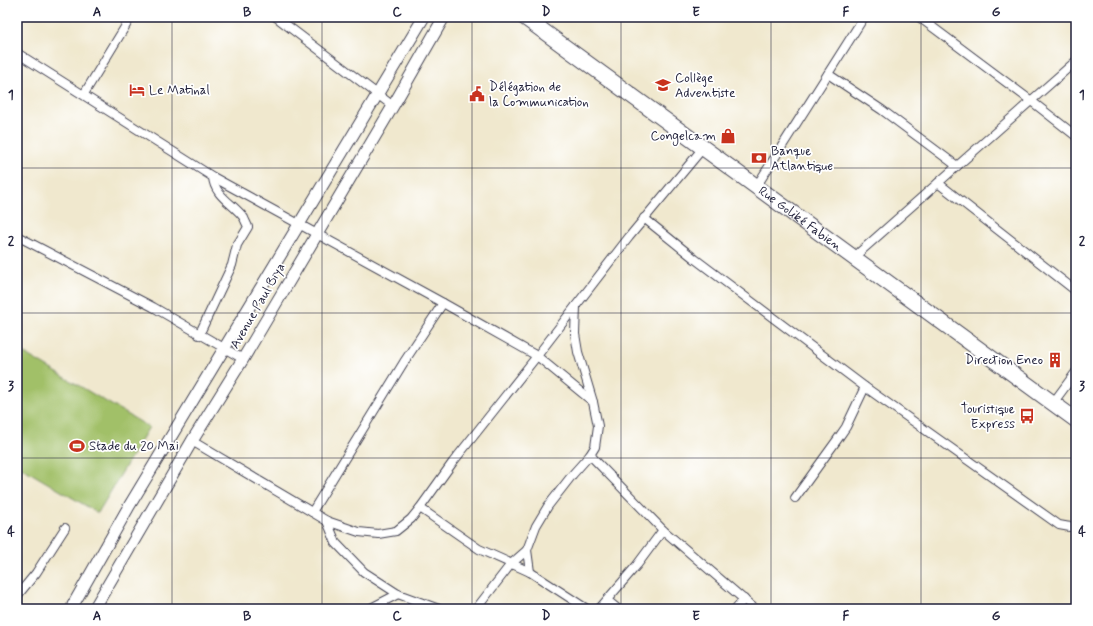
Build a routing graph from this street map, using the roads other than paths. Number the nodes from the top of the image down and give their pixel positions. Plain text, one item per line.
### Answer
1 (131, 17) edge
2 (276, 17) edge
3 (424, 17) edge
4 (444, 17) edge
5 (524, 17) edge
6 (864, 17) edge
7 (919, 17) edge
8 (17, 53) edge
9 (1076, 60) edge
10 (828, 74) junction
11 (84, 94) junction
12 (377, 95) junction
13 (1030, 100) junction
14 (394, 106) junction
15 (1076, 136) edge
16 (703, 148) junction
17 (957, 166) junction
18 (213, 177) junction
19 (938, 183) junction
20 (756, 187) junction
21 (644, 218) junction
22 (298, 224) junction
23 (317, 235) junction
24 (17, 236) edge
25 (853, 258) junction
26 (1076, 291) edge
27 (443, 303) junction
28 (576, 306) junction
29 (199, 335) junction
30 (224, 348) junction
31 (537, 356) junction
32 (243, 359) junction
33 (1076, 372) edge
34 (865, 388) junction
35 (593, 402) junction
36 (1053, 403) junction
37 (1076, 420) edge
38 (192, 441) junction
39 (590, 455) junction
40 (795, 498) dead end
41 (420, 508) junction
42 (312, 512) junction
43 (327, 521) junction
44 (1076, 524) edge
45 (65, 528) dead end
46 (663, 530) junction
47 (527, 550) junction
48 (511, 564) junction
49 (530, 572) junction
50 (398, 594) junction
51 (17, 596) edge
52 (744, 599) junction
53 (607, 600) junction
54 (73, 609) edge
55 (94, 609) edge
56 (369, 609) edge
57 (439, 609) edge
58 (476, 609) edge
59 (587, 609) edge
60 (599, 609) edge
61 (618, 609) edge
62 (736, 609) edge
63 (755, 609) edge

1 - 11 street
2 - 12 street
3 - 12 street
4 - 14 street, Avenue Paul Biya
5 - 16 highway, Rue Goliké Fabien
6 - 10 street
7 - 13 street
8 - 11 street
9 - 13 street
10 - 17 street
10 - 20 street
11 - 18 street
12 - 14 street
12 - 22 street
13 - 15 street
13 - 17 street
14 - 23 street, Avenue Paul Biya
16 - 20 highway, Rue Goliké Fabien
16 - 21 street
17 - 19 street
18 - 22 street
18 - 29 street
19 - 25 street
19 - 26 street
20 - 25 highway, Rue Goliké Fabien
21 - 28 street
21 - 34 street
22 - 23 street
22 - 30 street
23 - 27 street
23 - 32 street, Avenue Paul Biya
24 - 29 street
25 - 36 highway, Rue Goliké Fabien
27 - 31 street
27 - 42 street
28 - 31 street
28 - 35 street
29 - 30 street
30 - 32 street
30 - 54 street
31 - 35 street
31 - 41 street
32 - 38 street, Avenue Paul Biya
33 - 36 street
34 - 40 street
34 - 44 street
35 - 39 street
36 - 37 highway, Rue Goliké Fabien
38 - 42 street
38 - 55 street, Avenue Paul Biya
39 - 46 street
39 - 47 street
41 - 43 street
41 - 48 street
42 - 43 street
43 - 50 street
45 - 51 street
46 - 52 street
46 - 53 street
47 - 48 street
47 - 49 street
48 - 49 street
48 - 58 street
49 - 59 street
50 - 56 street
50 - 57 street
52 - 62 street
52 - 63 street
53 - 60 street
53 - 61 street

